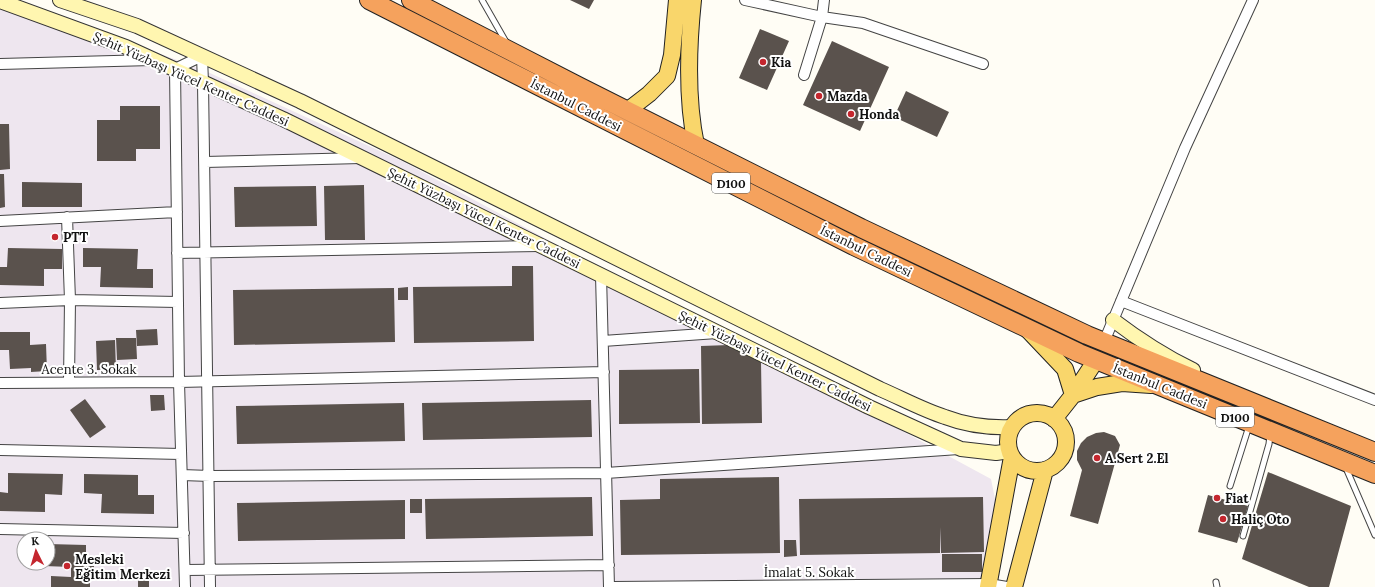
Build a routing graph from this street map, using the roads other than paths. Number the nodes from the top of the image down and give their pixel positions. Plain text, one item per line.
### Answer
1 (60, 0) edge
2 (369, 0) edge
3 (411, 0) edge
4 (416, 0) edge
5 (482, 0) edge
6 (677, 0) edge
7 (693, 0) edge
8 (745, 0) edge
9 (824, 0) edge
10 (1253, 0) edge
11 (0, 1) edge
12 (822, 17) junction
13 (458, 24) junction
14 (511, 51) junction
15 (202, 56) junction
16 (156, 60) junction
17 (0, 64) edge
18 (983, 64) dead end
19 (175, 69) junction
20 (804, 75) dead end
21 (204, 82) junction
22 (627, 110) junction
23 (696, 145) junction
24 (362, 158) junction
25 (205, 162) junction
26 (177, 212) junction
27 (67, 217) junction
28 (0, 221) edge
29 (541, 246) junction
30 (205, 252) junction
31 (177, 253) junction
32 (601, 275) junction
33 (70, 300) junction
34 (1121, 301) junction
35 (0, 302) edge
36 (178, 302) junction
37 (1113, 320) junction
38 (1025, 328) junction
39 (717, 333) junction
40 (603, 341) junction
41 (1104, 342) junction
42 (1096, 360) junction
43 (604, 372) junction
44 (208, 381) junction
45 (0, 382) edge
46 (69, 382) junction
47 (179, 382) junction
48 (1157, 385) junction
49 (1073, 395) junction
50 (1375, 400) edge
51 (1259, 405) junction
52 (1054, 418) junction
53 (1250, 423) junction
54 (1012, 427) junction
55 (1270, 432) junction
56 (961, 449) junction
57 (0, 450) edge
58 (1375, 452) edge
59 (181, 454) junction
60 (1011, 454) junction
61 (1343, 461) junction
62 (1045, 470) junction
63 (606, 473) junction
64 (1375, 474) edge
65 (182, 475) junction
66 (210, 476) junction
67 (1230, 486) dead end
68 (0, 529) edge
69 (184, 533) junction
70 (1375, 535) edge
71 (1243, 536) dead end
72 (609, 566) junction
73 (185, 570) junction
74 (210, 570) junction
75 (989, 586) edge
76 (185, 587) edge
77 (210, 587) edge
78 (610, 587) edge
79 (1007, 587) edge
80 (1014, 587) edge

1 - 15 street, Şehit Yüzbaşı Yücel Kenter Caddesi
2 - 38 highway, İstanbul Caddesi / D100
3 - 13 highway, İstanbul Caddesi
4 - 13 highway
5 - 14 lane
6 - 22 main road
7 - 23 main road
8 - 12 street
9 - 12 street
10 - 34 street
11 - 16 street, Şehit Yüzbaşı Yücel Kenter Caddesi
12 - 18 street
12 - 20 street
13 - 14 highway, İstanbul Caddesi
14 - 22 highway, İstanbul Caddesi
15 - 19 street
15 - 21 street
15 - 54 street, Şehit Yüzbaşı Yücel Kenter Caddesi
16 - 17 street
16 - 19 street, Şehit Yüzbaşı Yücel Kenter Caddesi
19 - 21 street, Şehit Yüzbaşı Yücel Kenter Caddesi
19 - 26 street
21 - 24 street, Şehit Yüzbaşı Yücel Kenter Caddesi
21 - 25 street
22 - 23 highway, İstanbul Caddesi
23 - 41 highway, İstanbul Caddesi
24 - 25 street
24 - 29 street, Şehit Yüzbaşı Yücel Kenter Caddesi
25 - 30 street
26 - 27 street
26 - 31 street
27 - 28 street
27 - 33 street
29 - 30 street
29 - 32 street, Şehit Yüzbaşı Yücel Kenter Caddesi
30 - 31 street
30 - 44 street
31 - 36 street
32 - 39 street, Şehit Yüzbaşı Yücel Kenter Caddesi
32 - 40 street
33 - 35 street
33 - 36 street
33 - 46 street
34 - 37 street
34 - 50 street
36 - 47 street
37 - 41 street
37 - 51 street
38 - 42 highway, İstanbul Caddesi / D100
38 - 49 main road
39 - 40 street
39 - 56 street, Şehit Yüzbaşı Yücel Kenter Caddesi
40 - 43 street
41 - 42 highway
41 - 51 highway, İstanbul Caddesi / D100
42 - 48 highway, İstanbul Caddesi / D100
42 - 49 main road
43 - 44 street, Acente 3. Sokak
43 - 63 street
44 - 47 street, Acente 3. Sokak
44 - 66 street
45 - 46 street, Acente 3. Sokak
46 - 47 street, Acente 3. Sokak
47 - 59 street
48 - 49 main road
48 - 53 highway, İstanbul Caddesi / D100
49 - 52 main road
51 - 58 highway, İstanbul Caddesi / D100
52 - 54 main road
52 - 62 main road
53 - 55 highway, İstanbul Caddesi / D100
53 - 67 lane
54 - 60 main road
55 - 61 highway, İstanbul Caddesi / D100
55 - 71 lane
56 - 60 street, Şehit Yüzbaşı Yücel Kenter Caddesi
56 - 63 street
57 - 59 street
59 - 65 street
60 - 62 main road
60 - 75 main road
61 - 64 highway, İstanbul Caddesi / D100
61 - 70 lane
62 - 80 main road
63 - 66 street
63 - 72 street
65 - 66 street
65 - 69 street
66 - 74 street
68 - 69 street
69 - 73 street
72 - 74 street
72 - 78 street
73 - 74 street
73 - 76 street
74 - 77 street
75 - 78 street, İmalat 5. Sokak
75 - 79 street, İmalat 5. Sokak

